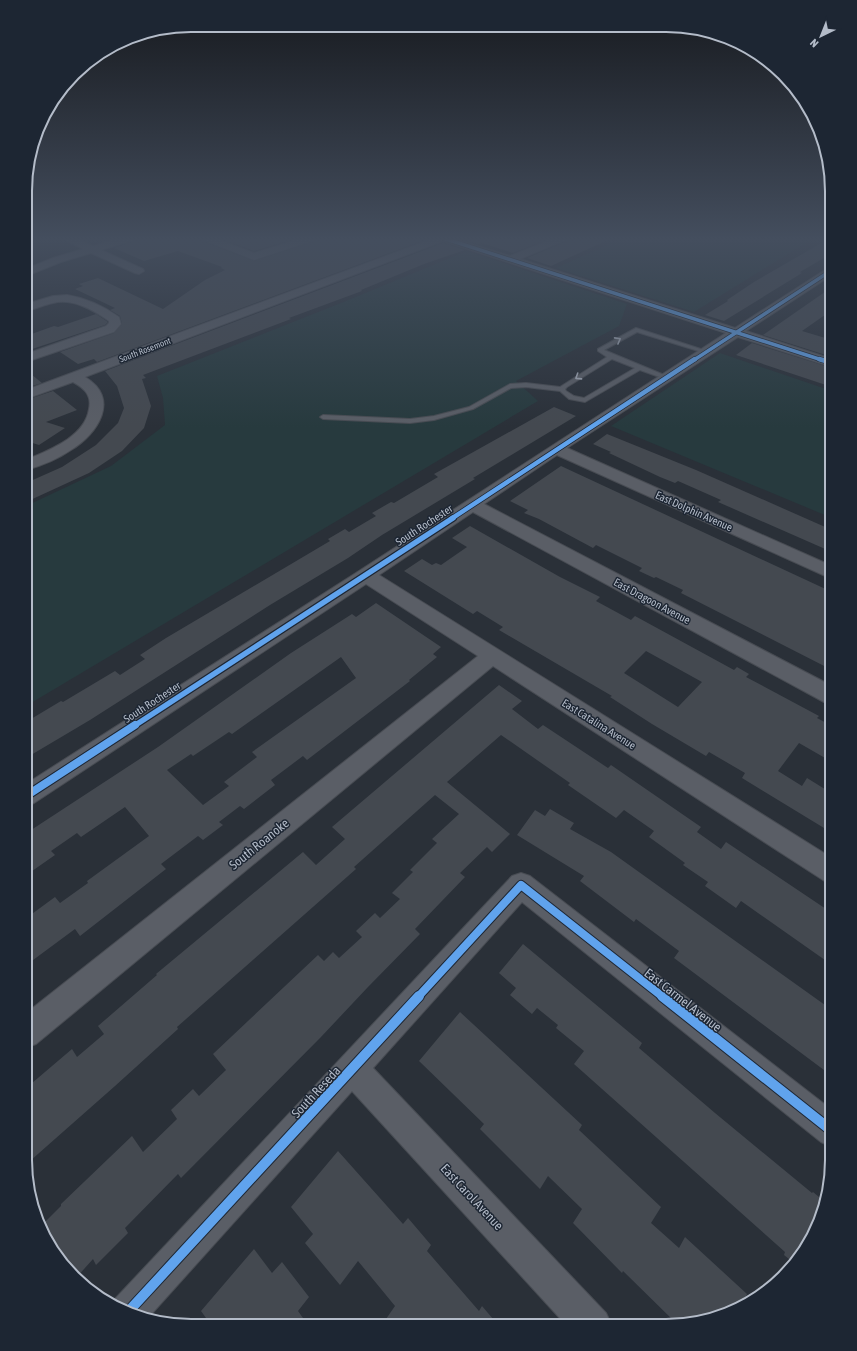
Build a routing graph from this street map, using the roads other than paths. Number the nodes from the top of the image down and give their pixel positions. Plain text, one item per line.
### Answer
1 (48, 301) edge
2 (81, 301) edge
3 (276, 301) edge
4 (639, 301) edge
5 (784, 301) edge
6 (32, 306) edge
7 (737, 332) junction
8 (707, 352) junction
9 (32, 356) edge
10 (612, 356) junction
11 (825, 361) edge
12 (640, 367) junction
13 (74, 377) junction
14 (667, 378) junction
15 (562, 389) junction
16 (32, 393) edge
17 (322, 417) dead end
18 (556, 449) junction
19 (32, 463) edge
20 (472, 506) junction
21 (825, 570) edge
22 (366, 576) junction
23 (492, 656) junction
24 (825, 692) edge
25 (32, 792) edge
26 (825, 868) edge
27 (521, 885) joint
28 (32, 1027) edge
29 (352, 1068) junction
30 (825, 1125) edge
31 (132, 1308) edge
32 (586, 1319) edge

1 - 6 street
2 - 9 street
3 - 13 street, South Rosemont
4 - 7 street
5 - 7 street, South Rochester
7 - 8 street, South Rochester
7 - 11 street
10 -> 8 lane
8 - 14 street, South Rochester
10 - 12 lane
10 -> 15 lane
12 - 14 lane
12 - 15 lane
13 - 16 street, South Rosemont
13 - 19 street
14 - 18 street, South Rochester
15 - 17 lane
18 - 20 street, South Rochester
18 - 21 street, East Dolphin Avenue
20 - 22 street, South Rochester
20 - 24 street, East Dragoon Avenue
22 - 23 street, East Catalina Avenue
22 - 25 street, South Rochester
23 - 26 street, East Catalina Avenue
23 - 28 street, South Roanoke
27 - 29 street, South Reseda
27 - 30 street, East Carmel Avenue
29 - 31 street, South Reseda
29 - 32 street, East Carol Avenue

